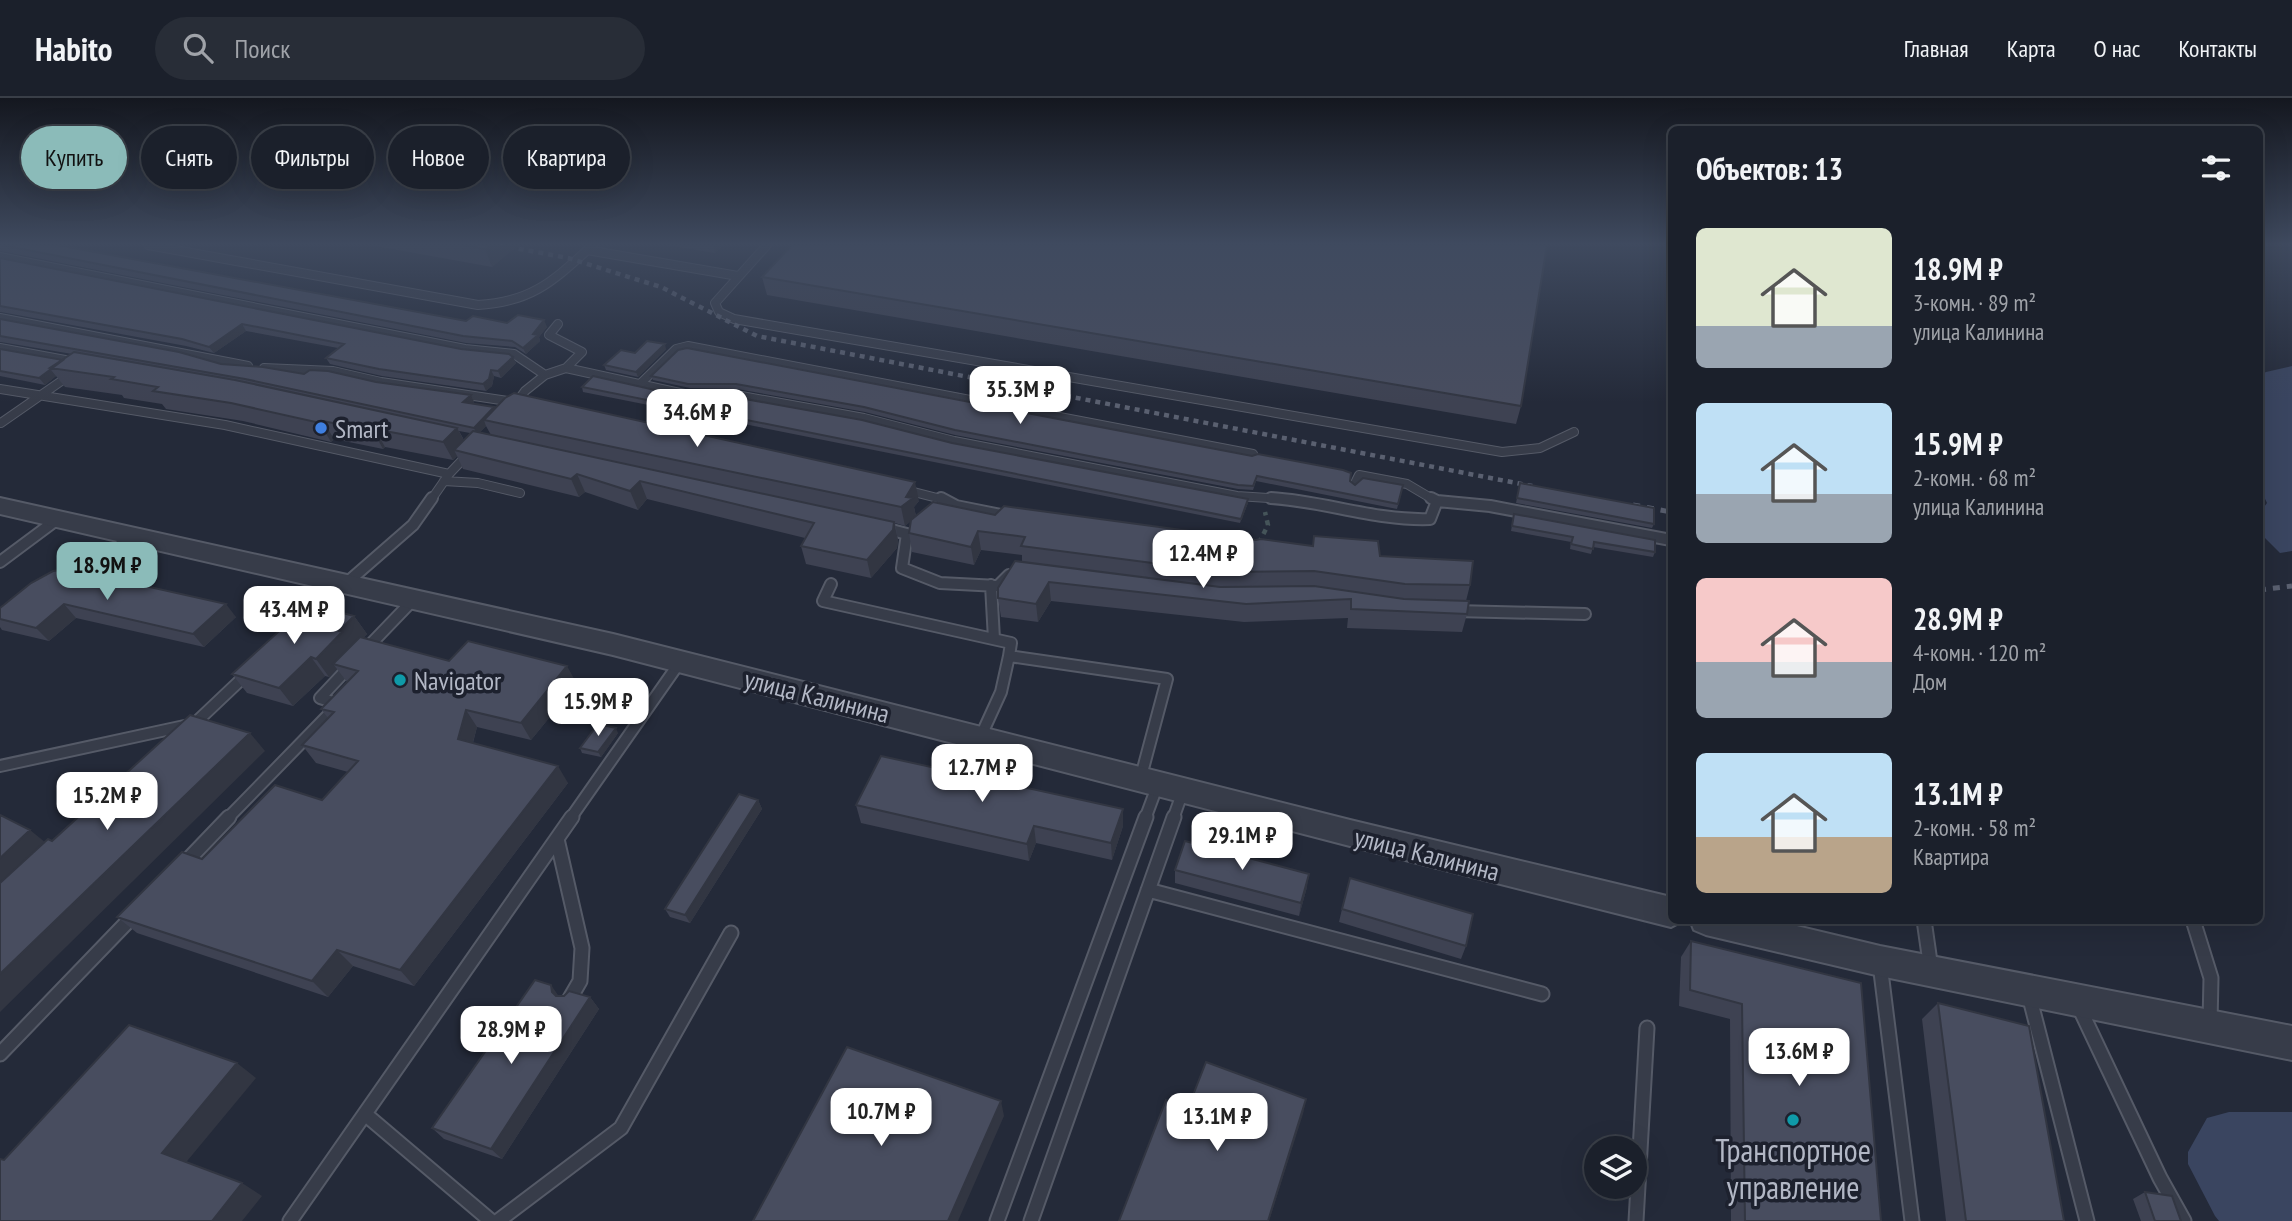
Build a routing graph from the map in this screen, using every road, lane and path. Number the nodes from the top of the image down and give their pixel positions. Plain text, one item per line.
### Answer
1 (204, 297) edge
2 (436, 297) edge
3 (528, 297) edge
4 (720, 297) edge
5 (0, 318) edge
6 (558, 324) dead end
7 (0, 348) edge
8 (566, 368) junction
9 (545, 374) junction
10 (639, 384) junction
11 (0, 388) edge
12 (39, 396) junction
13 (518, 402) junction
14 (531, 405) edge
15 (509, 412) edge
16 (0, 423) edge
17 (1574, 432) dead end
18 (473, 449) edge
19 (1254, 454) edge
20 (447, 477) junction
21 (1355, 483) edge
22 (902, 489) edge
23 (520, 493) dead end
24 (1262, 498) junction
25 (1437, 501) junction
26 (0, 506) edge
27 (956, 506) junction
28 (945, 509) edge
29 (1018, 518) edge
30 (59, 519) junction
31 (867, 525) edge
32 (916, 527) edge
33 (907, 534) junction
34 (134, 535) junction
35 (1668, 539) edge
36 (1255, 551) edge
37 (0, 562) edge
38 (1014, 571) edge
39 (62, 577) edge
40 (345, 581) junction
41 (831, 584) dead end
42 (991, 585) junction
43 (415, 598) junction
44 (1440, 611) edge
45 (1585, 614) dead end
46 (306, 619) edge
47 (994, 639) junction
48 (1009, 656) junction
49 (680, 662) junction
50 (256, 667) edge
51 (196, 723) junction
52 (980, 738) junction
53 (176, 742) edge
54 (0, 766) edge
55 (1160, 785) junction
56 (557, 839) junction
57 (174, 874) edge
58 (1148, 890) junction
59 (145, 904) edge
60 (1668, 911) edge
61 (1723, 924) edge
62 (1925, 924) edge
63 (2194, 924) edge
64 (731, 933) dead end
65 (1880, 961) junction
66 (1931, 972) junction
67 (2029, 992) junction
68 (1542, 994) dead end
69 (569, 1000) edge
70 (2076, 1001) junction
71 (2210, 1027) junction
72 (1647, 1028) dead end
73 (2292, 1043) edge
74 (0, 1054) edge
75 (365, 1114) junction
76 (290, 1221) edge
77 (491, 1221) edge
78 (498, 1221) edge
79 (997, 1221) edge
80 (1031, 1221) edge
81 (1636, 1221) edge
82 (1912, 1221) edge
83 (2087, 1221) edge
84 (2183, 1221) edge

1 - 9 lane
2 - 3 lane
4 - 17 lane
5 - 13 lane
6 - 8 lane
7 - 12 lane
8 - 9 lane
8 - 10 lane
9 - 13 lane
10 - 19 lane
10 - 24 lane
11 - 12 lane
12 - 16 lane
12 - 20 lane
13 - 14 lane
13 - 15 lane
18 - 20 lane
20 - 23 lane
20 - 40 lane
21 - 25 lane
22 - 27 lane
24 - 25 lane
24 - 36 path
25 - 35 lane
26 - 30 street, улица Калинина
27 - 28 lane
27 - 29 lane
30 - 34 street, улица Калинина
30 - 37 lane
31 - 33 lane
32 - 33 lane
33 - 42 lane
34 - 39 lane
34 - 40 street, улица Калинина
38 - 42 lane
40 - 43 street, улица Калинина
40 - 46 lane
41 - 47 lane
42 - 47 lane
43 - 49 street, улица Калинина
43 - 57 lane
44 - 45 lane
47 - 48 lane
48 - 52 lane
48 - 55 lane
49 - 52 street, улица Калинина
49 - 56 lane
50 - 51 lane
51 - 53 lane
51 - 54 lane
52 - 55 street, улица Калинина
55 - 58 lane
55 - 60 street, улица Калинина
55 - 79 lane
56 - 69 lane
56 - 75 lane
58 - 68 lane
58 - 80 lane
59 - 74 lane
61 - 65 street
62 - 66 lane
63 - 71 lane
64 - 78 lane
65 - 66 street
65 - 82 lane
66 - 67 street
67 - 70 street
67 - 83 lane
70 - 71 street
70 - 84 lane
71 - 73 street
72 - 81 lane
75 - 76 lane
75 - 77 lane

